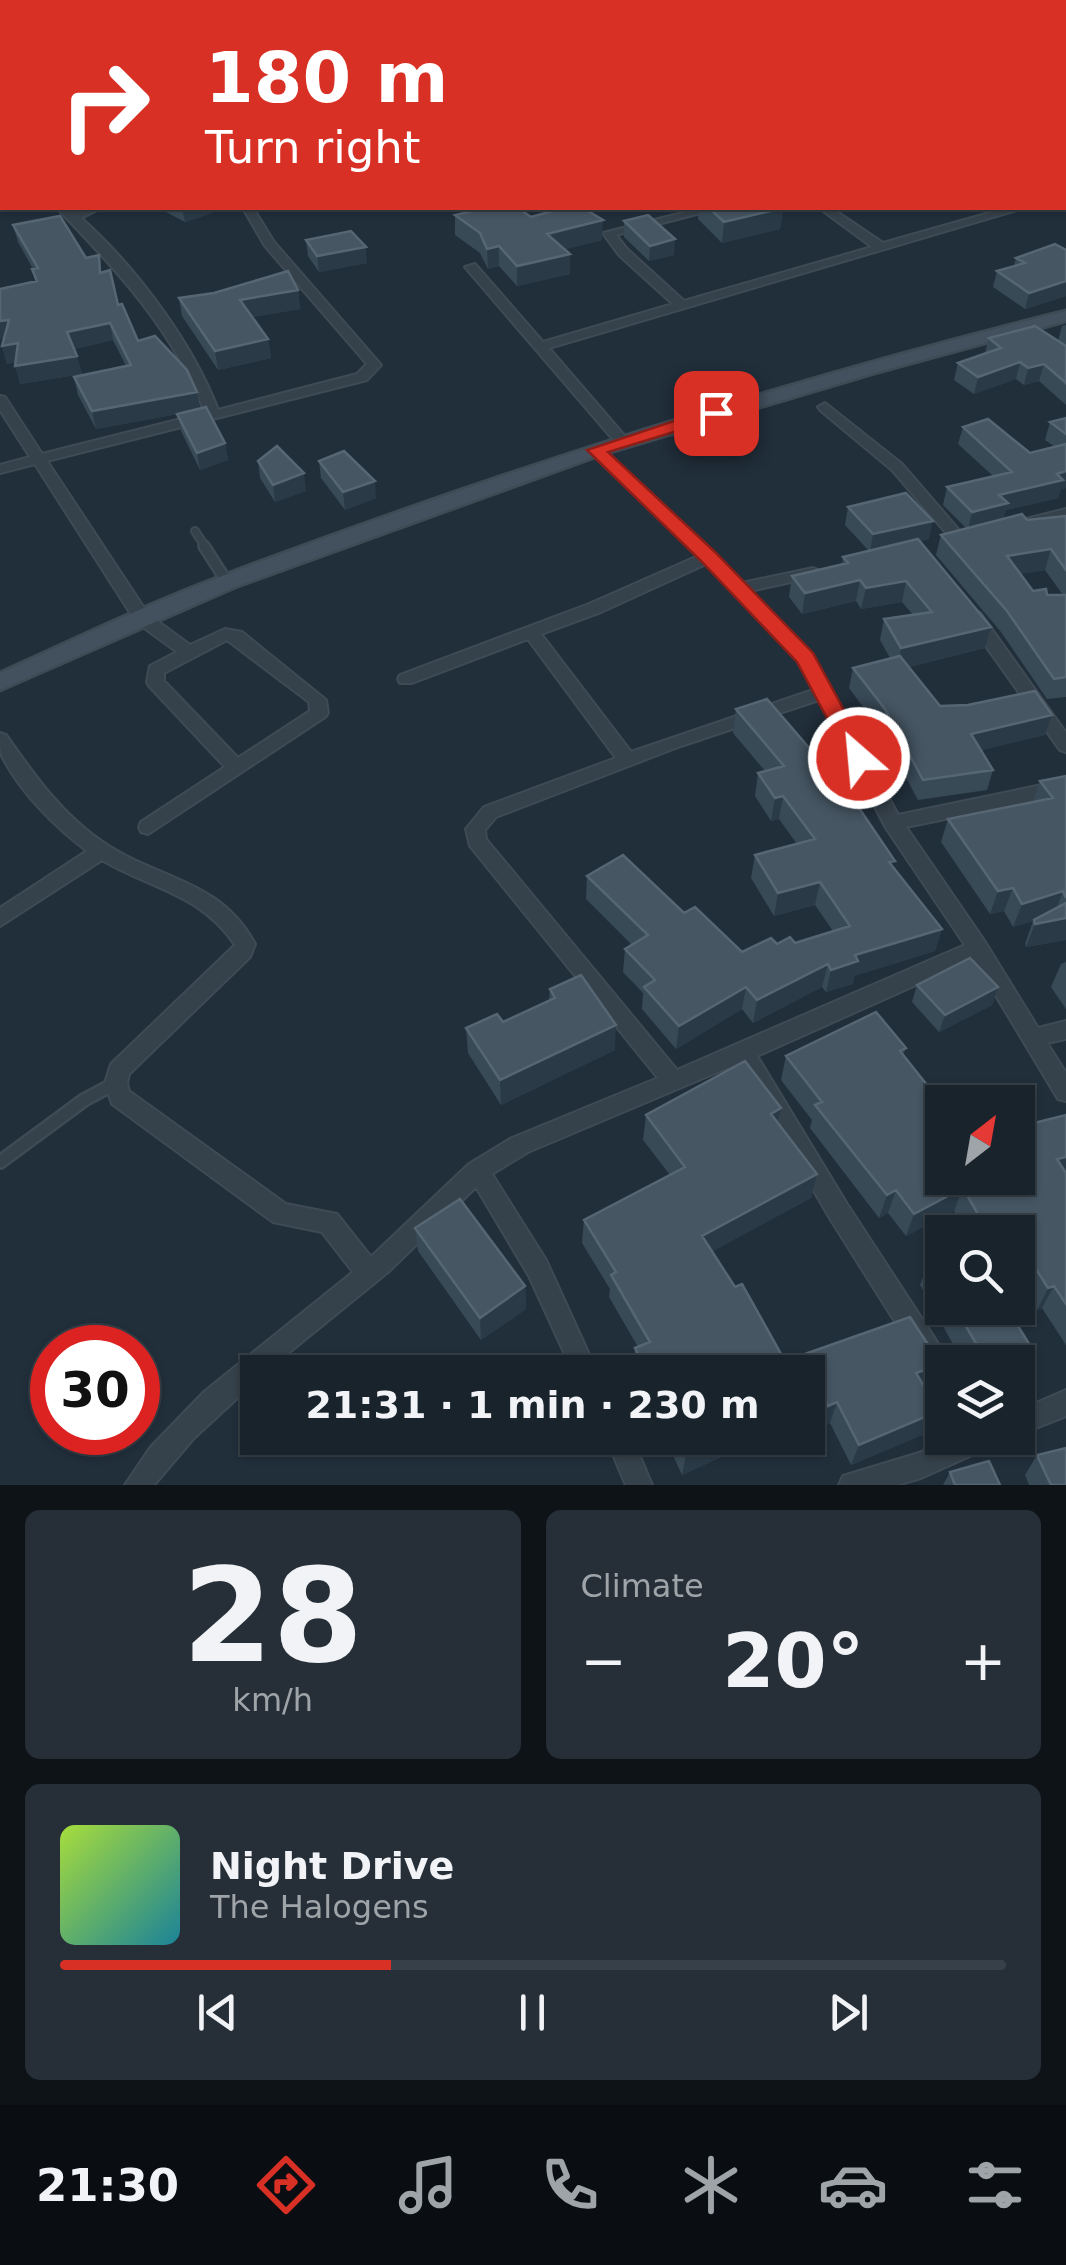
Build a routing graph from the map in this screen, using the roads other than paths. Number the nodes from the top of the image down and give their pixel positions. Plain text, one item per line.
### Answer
1 (249, 210) edge
2 (706, 210) edge
3 (827, 210) edge
4 (1011, 210) edge
5 (69, 212) edge
6 (882, 248) junction
7 (471, 267) dead end
8 (682, 306) junction
9 (1066, 316) edge
10 (543, 346) junction
11 (0, 400) edge
12 (826, 407) dead end
13 (212, 413) junction
14 (622, 441) junction
15 (596, 450) junction
16 (38, 460) junction
17 (0, 469) edge
18 (1066, 512) edge
19 (1012, 527) edge
20 (195, 531) dead end
21 (976, 534) edge
22 (708, 556) junction
23 (828, 570) edge
24 (227, 582) junction
25 (738, 589) junction
26 (968, 609) edge
27 (142, 618) junction
28 (531, 632) junction
29 (189, 653) junction
30 (406, 679) dead end
31 (0, 682) edge
32 (825, 692) junction
33 (0, 739) edge
34 (1066, 746) edge
35 (627, 760) junction
36 (236, 768) junction
37 (1066, 788) edge
38 (893, 823) junction
39 (148, 827) dead end
40 (101, 851) junction
41 (0, 918) edge
42 (978, 948) junction
43 (1066, 1030) edge
44 (1035, 1037) junction
45 (744, 1052) junction
46 (673, 1081) junction
47 (116, 1083) junction
48 (1066, 1092) edge
49 (0, 1162) edge
50 (477, 1171) junction
51 (369, 1273) junction
52 (925, 1346) edge
53 (578, 1355) edge
54 (1066, 1403) edge
55 (1035, 1416) edge
56 (626, 1455) edge
57 (942, 1455) edge
58 (138, 1485) edge
59 (639, 1485) edge
60 (852, 1485) edge

1 - 13 street
2 - 8 street
3 - 6 street
4 - 6 street
5 - 13 street
6 - 8 street
7 - 10 street
8 - 10 street
9 - 14 main road
10 - 14 street
11 - 16 street
12 - 21 street
13 - 16 street
14 - 15 main road
15 - 22 street
15 - 24 main road
16 - 17 street
16 - 27 street
18 - 19 street
20 - 24 lane
22 - 25 street
22 - 28 street
23 - 25 street
24 - 27 main road
25 - 32 street
26 - 34 street
27 - 29 street
27 - 31 main road
28 - 30 street
28 - 35 street
29 - 36 street
29 - 36 street
32 - 35 street
32 - 38 street
33 - 40 street
35 - 46 street
36 - 39 street
37 - 38 street
38 - 42 street
40 - 41 street
40 - 47 street
42 - 44 street
42 - 45 street
43 - 44 street
44 - 48 street
45 - 46 street
45 - 52 street
46 - 50 street
47 - 49 lane
47 - 51 street
50 - 51 street
50 - 53 street
51 - 58 street
54 - 55 street
56 - 59 street
57 - 60 street

